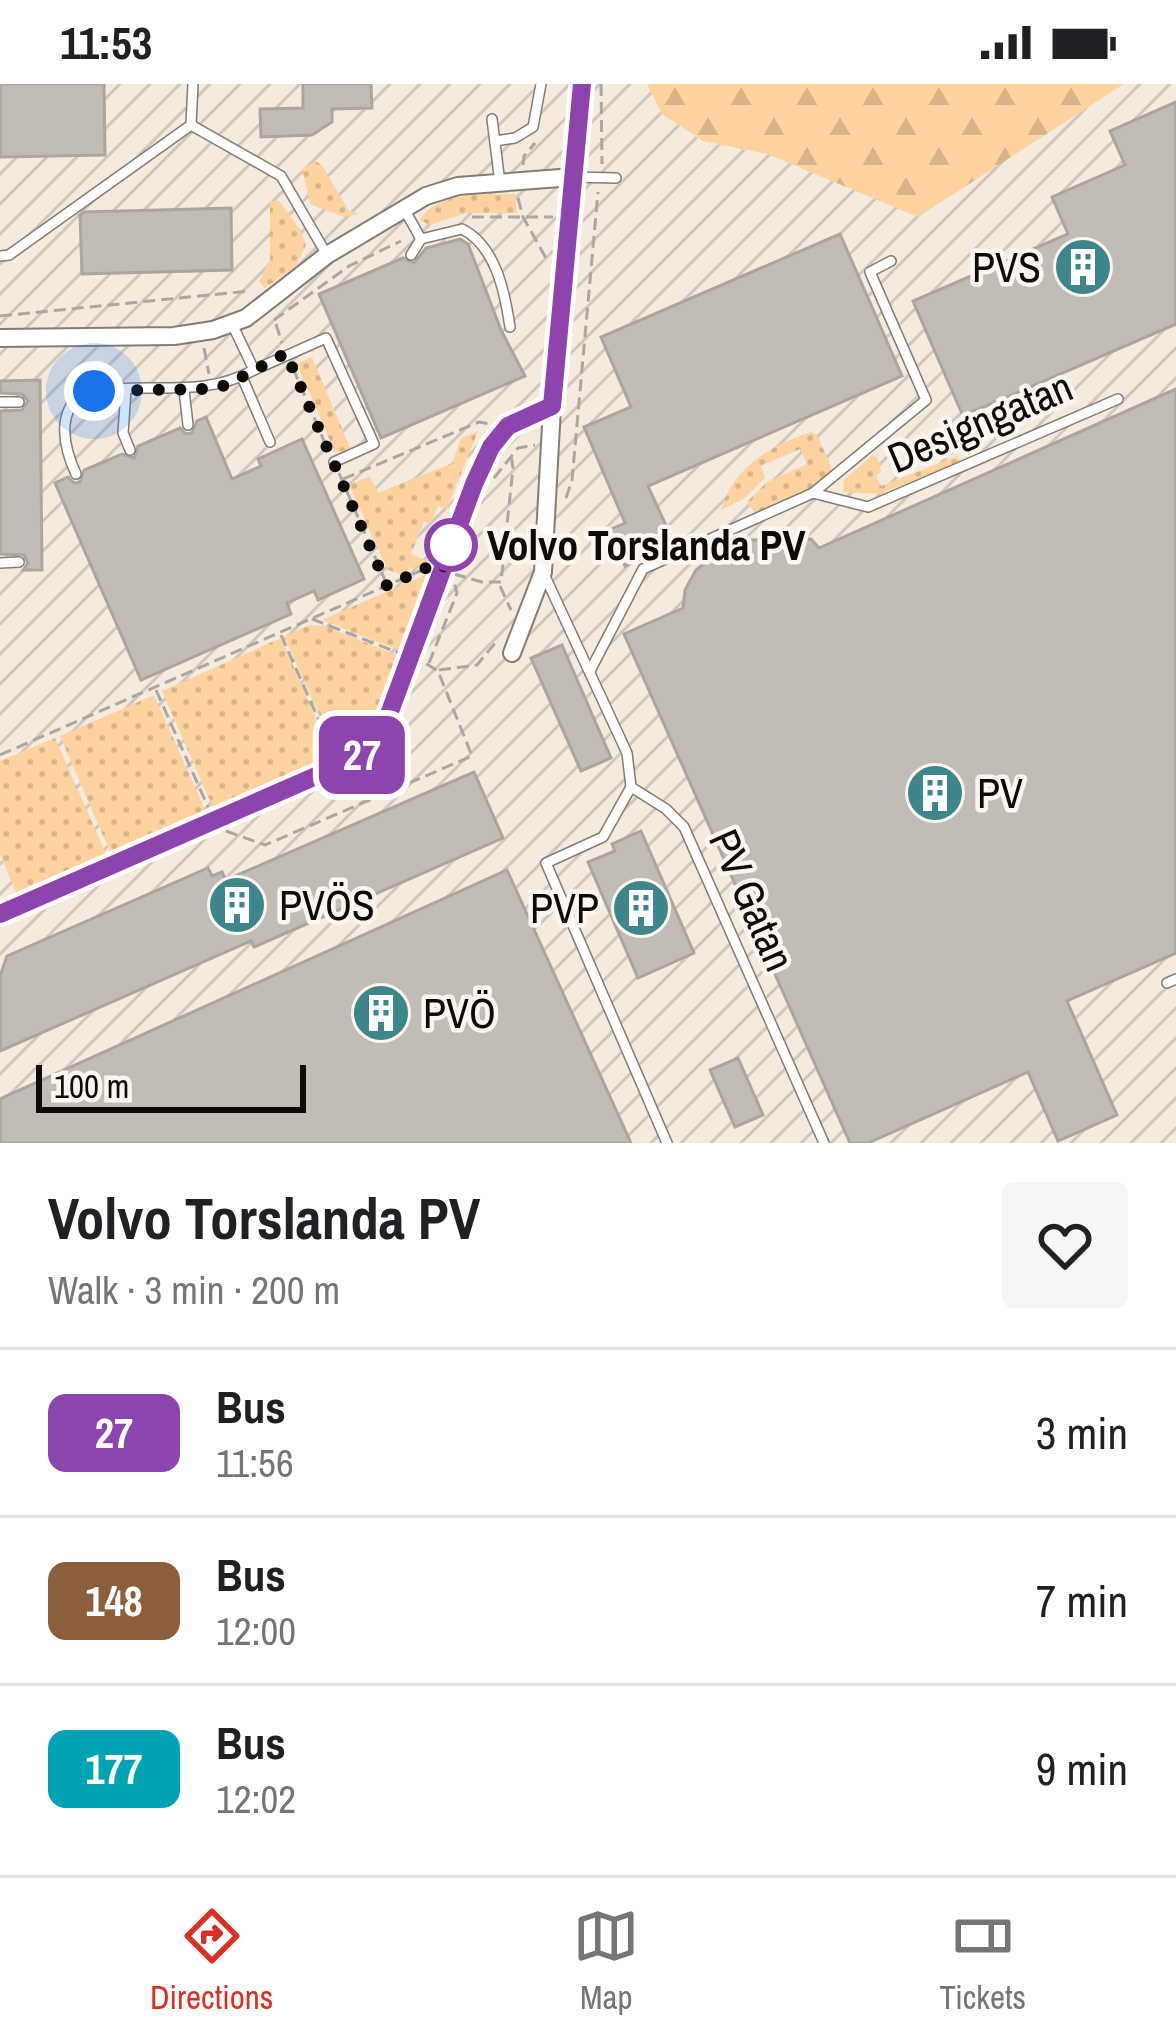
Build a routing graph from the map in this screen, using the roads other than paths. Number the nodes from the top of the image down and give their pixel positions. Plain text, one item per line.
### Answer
1 (194, 84) edge
2 (541, 84) edge
3 (582, 84) edge
4 (491, 119) dead end
5 (191, 125) junction
6 (495, 140) junction
7 (573, 177) junction
8 (616, 178) dead end
9 (500, 184) junction
10 (403, 207) junction
11 (421, 239) junction
12 (327, 254) junction
13 (411, 255) dead end
14 (0, 256) edge
15 (892, 261) dead end
16 (232, 324) junction
17 (510, 327) dead end
18 (0, 338) edge
19 (254, 370) junction
20 (242, 377) junction
21 (126, 390) junction
22 (184, 390) junction
23 (1118, 399) dead end
24 (0, 402) edge
25 (19, 402) dead end
26 (552, 406) junction
27 (188, 425) dead end
28 (270, 442) dead end
29 (130, 450) dead end
30 (334, 462) road end
31 (76, 474) dead end
32 (813, 493) junction
33 (0, 562) edge
34 (19, 562) dead end
35 (543, 572) junction
36 (512, 652) dead end
37 (590, 671) junction
38 (631, 787) junction
39 (0, 914) edge
40 (667, 1143) edge
41 (824, 1143) edge

1 - 5 lane
2 - 6 lane
3 - 7 street
4 - 6 lane
5 - 12 lane
5 - 14 lane
6 - 9 lane
7 - 8 lane
7 - 9 street
7 - 26 street
9 - 10 street
10 - 11 lane
10 - 12 street
11 - 13 lane
11 - 17 lane
12 - 16 street
15 - 32 lane
16 - 18 street
16 - 19 lane
19 - 20 lane
19 - 30 lane
20 - 22 lane
20 - 28 lane
21 - 22 lane
21 - 29 lane
21 - 31 lane
22 - 27 lane
23 - 32 lane, Designgatan
24 - 25 lane
26 - 35 street
26 - 39 lane
32 - 37 lane
33 - 34 lane
35 - 36 street
35 - 37 lane
37 - 38 lane
38 - 40 lane
38 - 41 lane, PV Gatan

